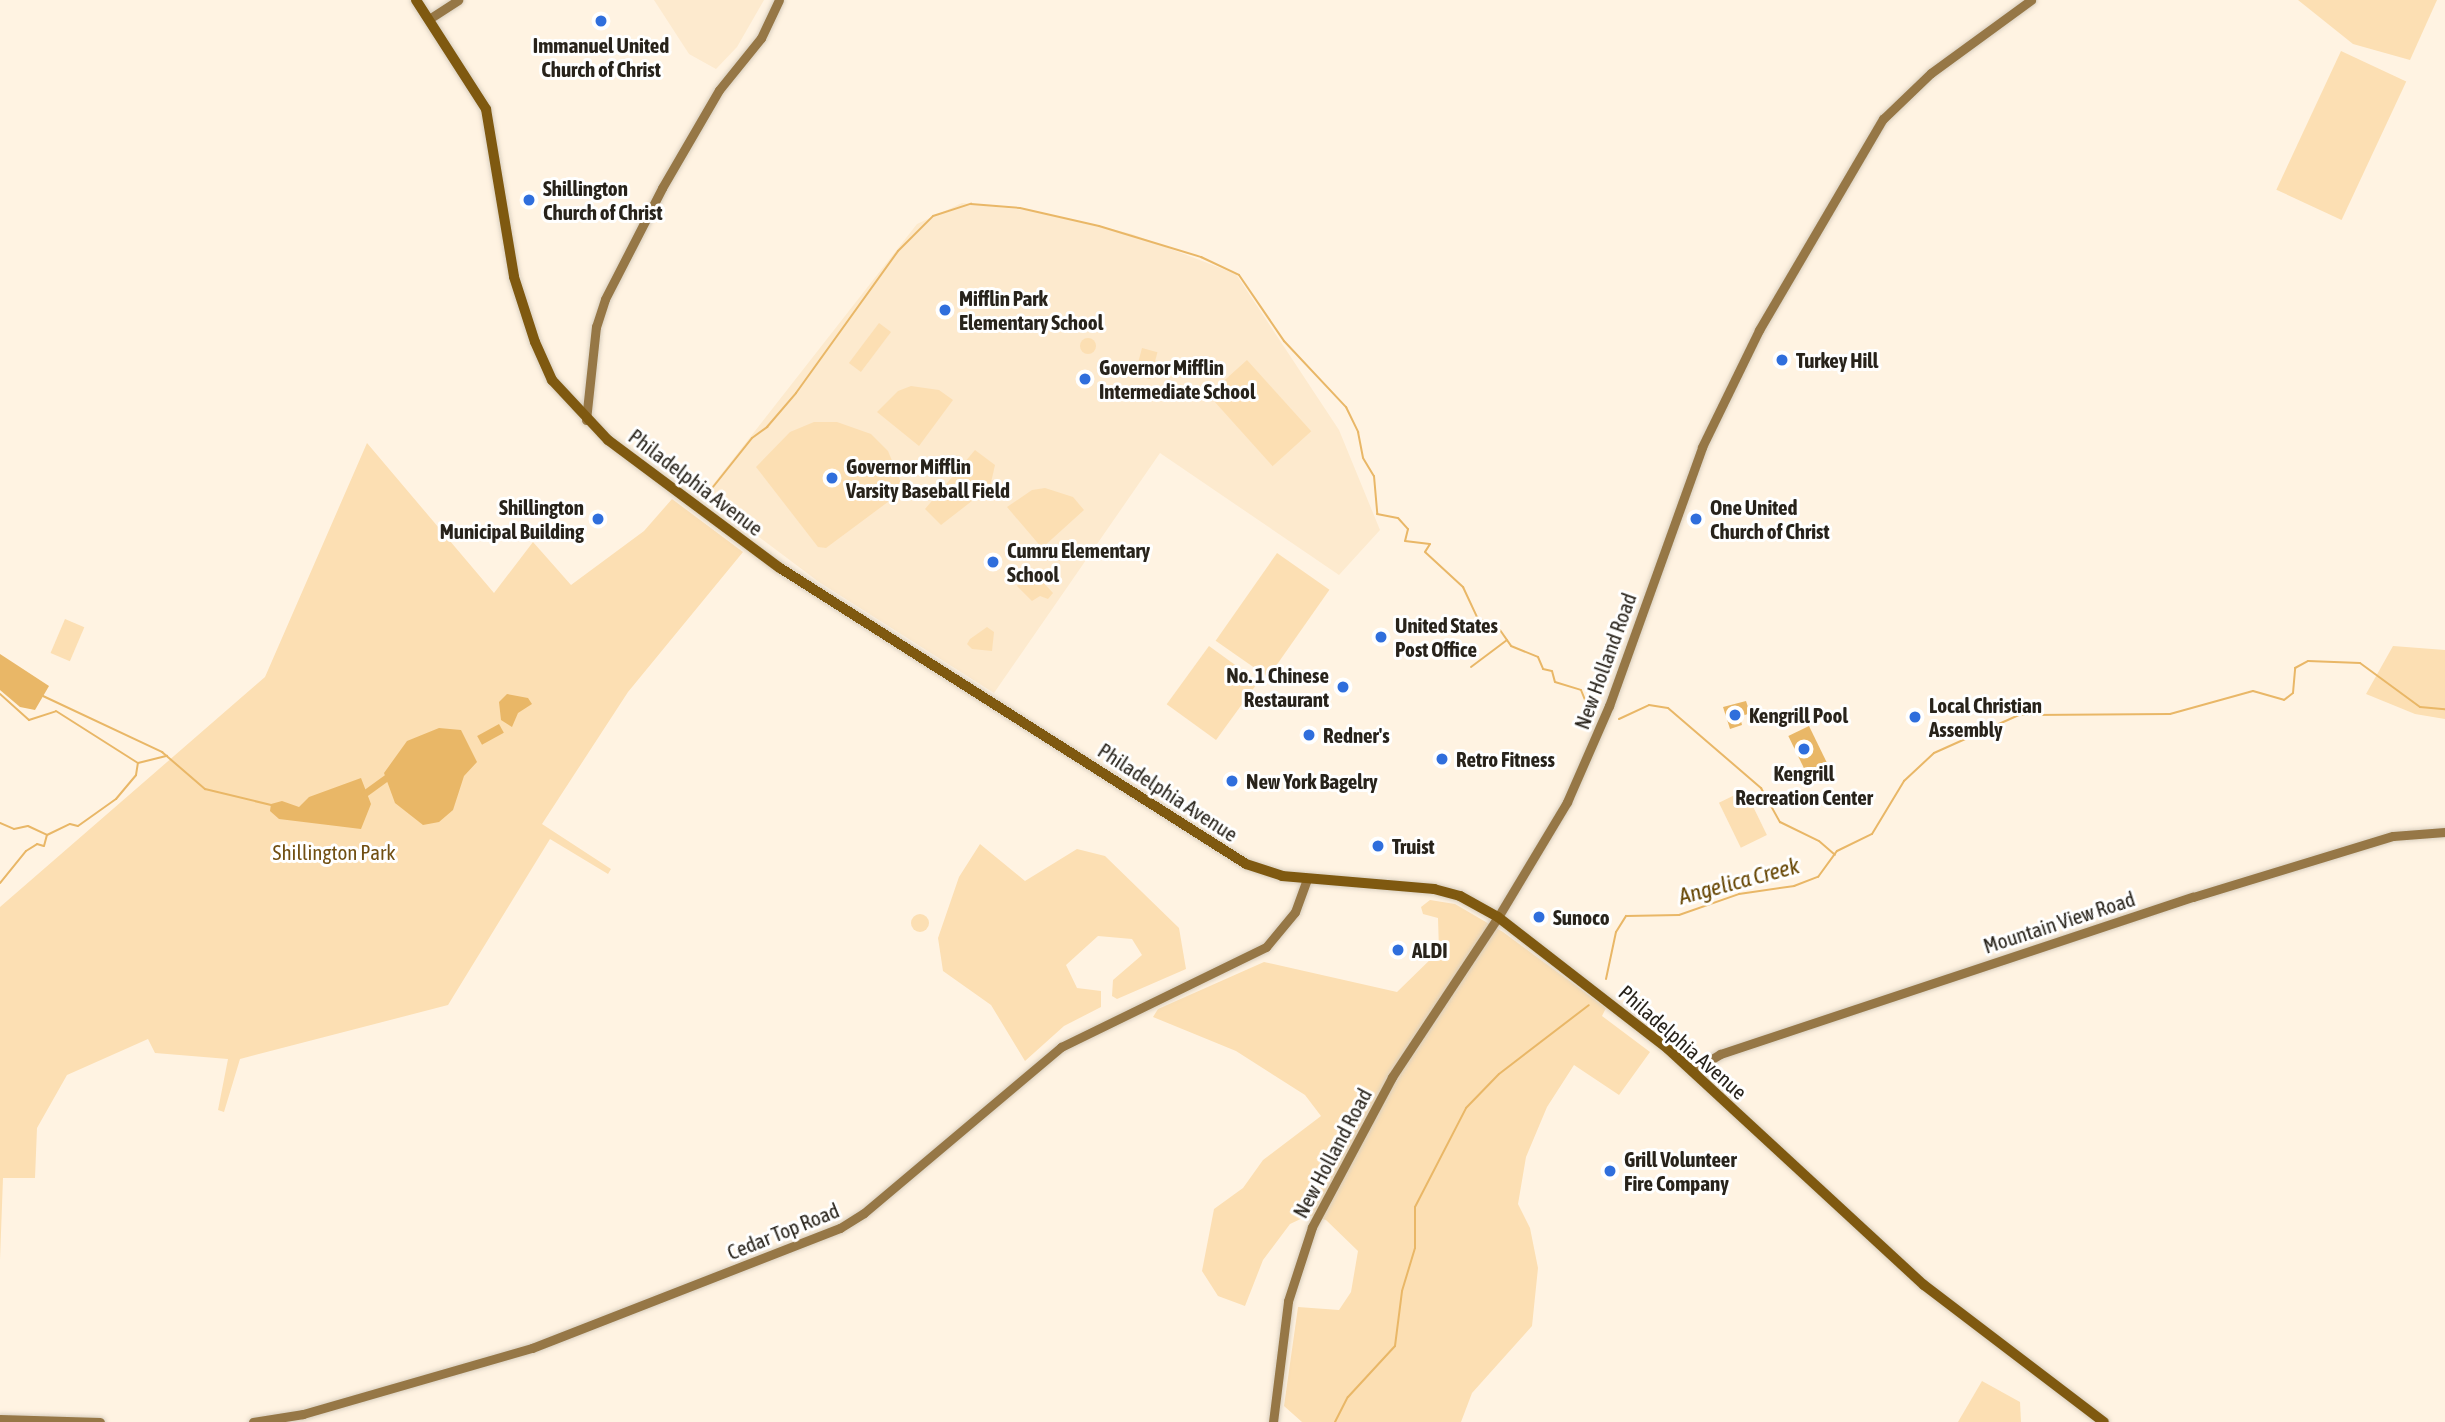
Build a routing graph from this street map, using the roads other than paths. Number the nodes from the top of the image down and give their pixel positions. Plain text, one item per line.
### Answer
1 (416, 0) edge
2 (458, 0) edge
3 (779, 0) edge
4 (2031, 0) edge
5 (429, 19) junction
6 (586, 419) junction
7 (2445, 832) edge
8 (1307, 879) junction
9 (1498, 917) junction
10 (1692, 1071) junction
11 (0, 1419) edge
12 (100, 1422) edge
13 (253, 1422) edge
14 (1273, 1422) edge
15 (2104, 1422) edge

1 - 5 main road, Philadelphia Avenue
2 - 5 street
3 - 6 street
4 - 9 street, New Holland Road
5 - 6 main road, Philadelphia Avenue
6 - 8 main road, Philadelphia Avenue
7 - 10 street, Mountain View Road
8 - 9 main road, Philadelphia Avenue
8 - 13 street, Cedar Top Road
9 - 10 main road, Philadelphia Avenue
9 - 14 street, New Holland Road
10 - 15 main road, Philadelphia Avenue
11 - 12 street

